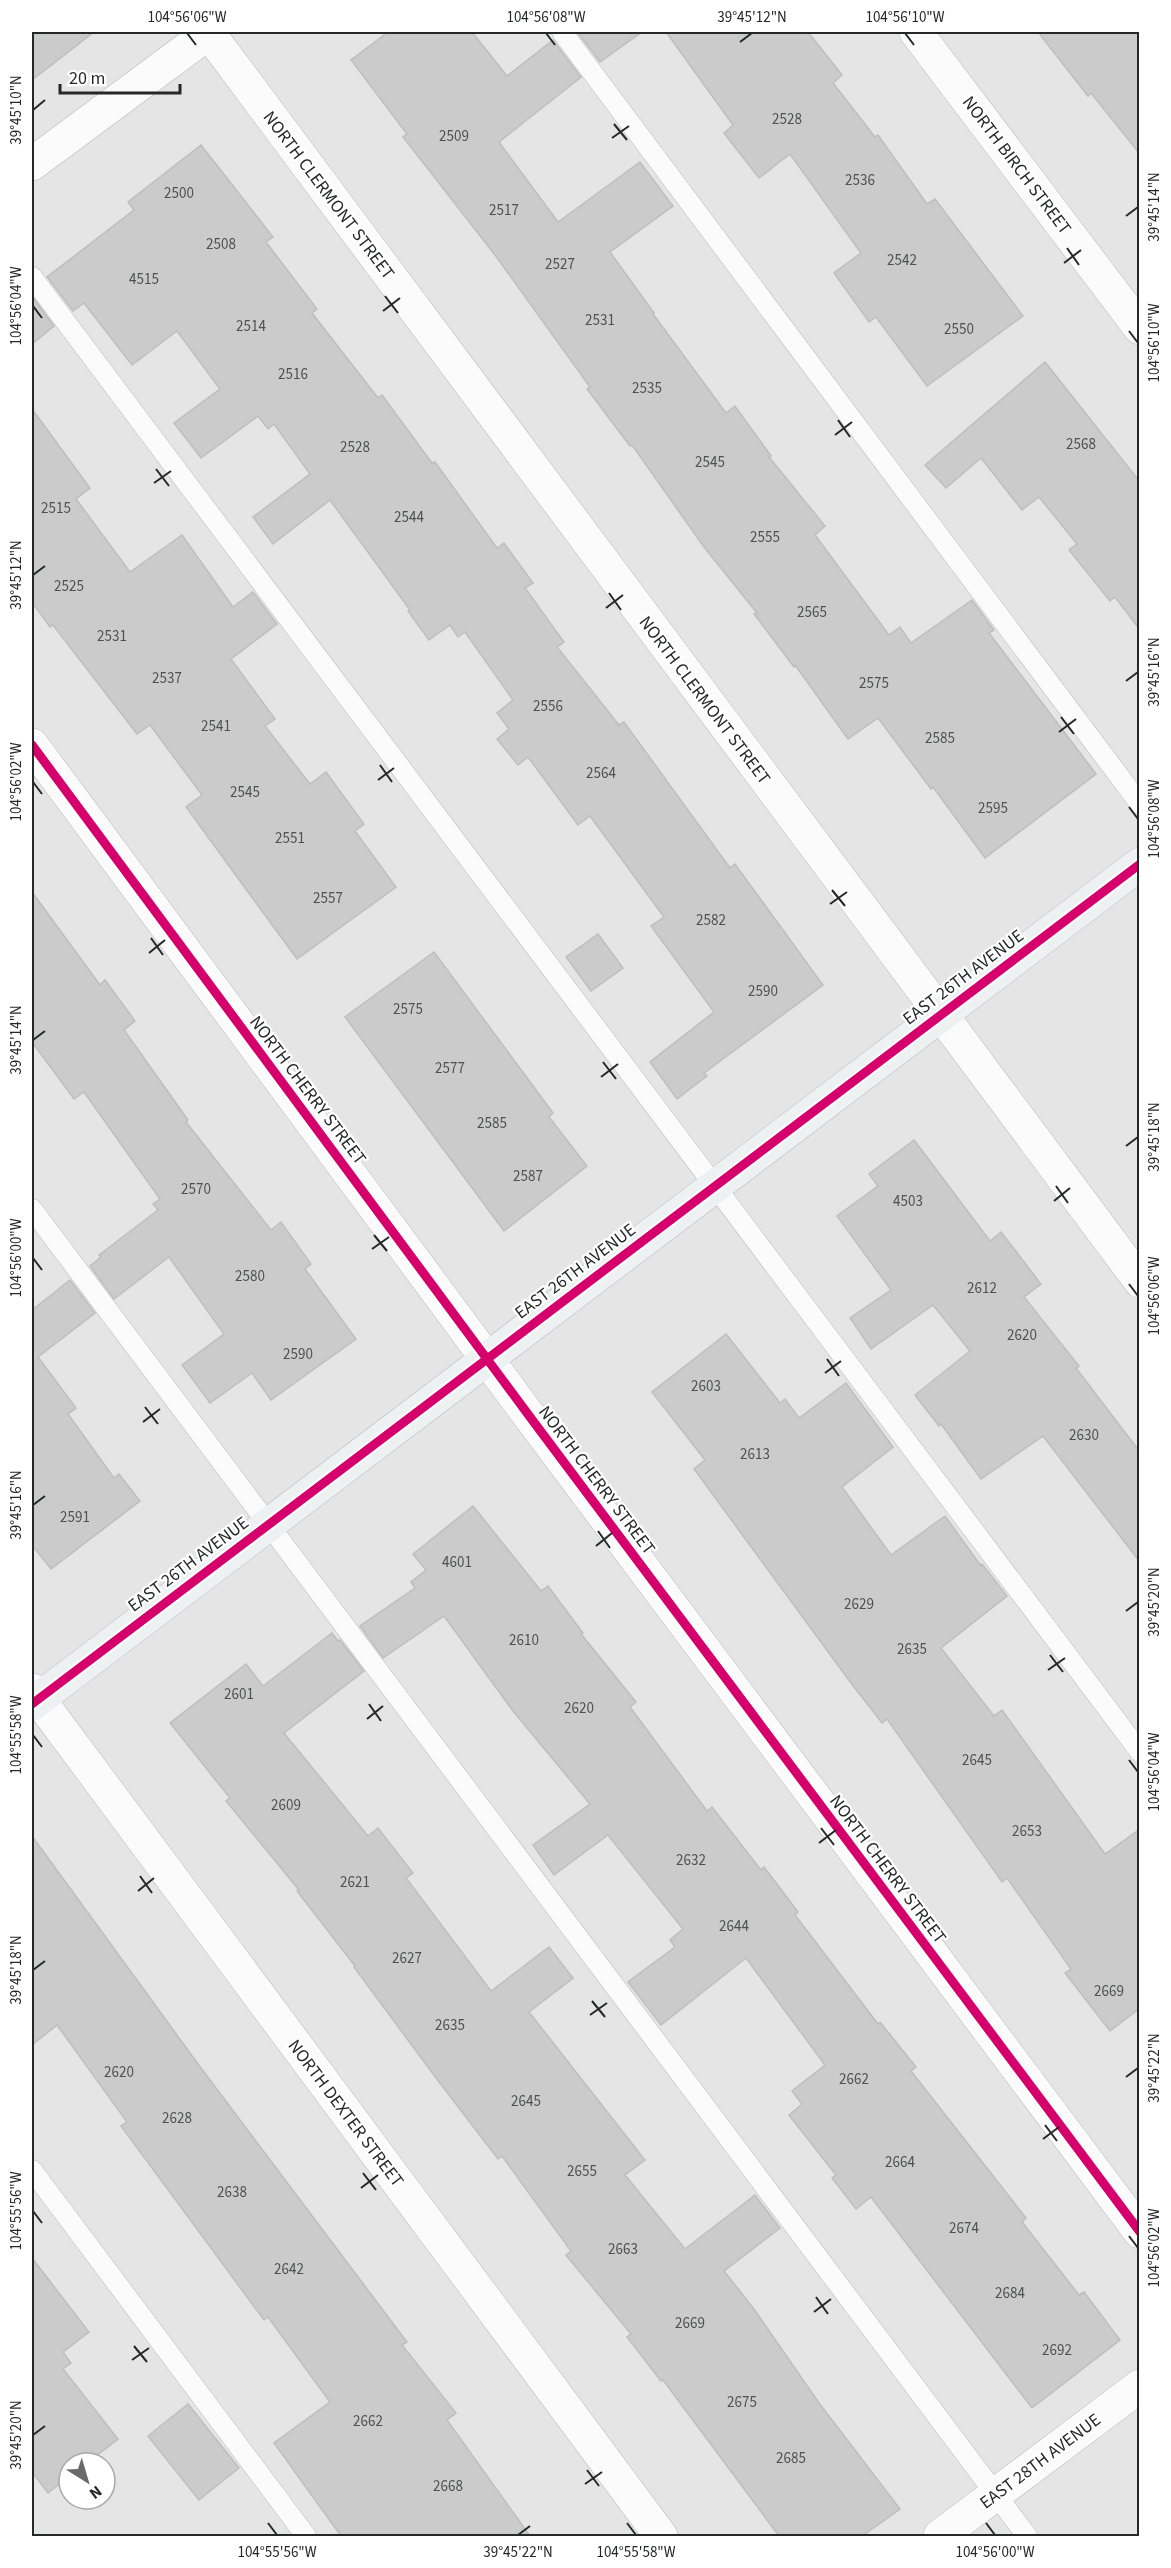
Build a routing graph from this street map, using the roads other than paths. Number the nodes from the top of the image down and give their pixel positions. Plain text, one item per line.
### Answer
1 (209, 32) edge
2 (562, 32) edge
3 (916, 32) edge
4 (32, 164) edge
5 (32, 277) edge
6 (1140, 328) edge
7 (32, 745) edge
8 (1140, 804) edge
9 (1140, 864) edge
10 (940, 1015) junction
11 (714, 1186) junction
12 (32, 1209) edge
13 (1140, 1281) edge
14 (487, 1358) junction
15 (268, 1524) junction
16 (34, 1698) edge
17 (1140, 1752) edge
18 (32, 2170) edge
19 (1140, 2232) edge
20 (1140, 2386) edge
21 (995, 2494) junction
22 (306, 2536) edge
23 (661, 2536) edge
24 (940, 2536) edge
25 (1027, 2536) edge

1 - 4 street
1 - 10 street, NORTH CLERMONT STREET
2 - 8 lane
3 - 6 street, NORTH BIRCH STREET
5 - 11 lane
7 - 14 street, NORTH CHERRY STREET
9 - 10 street, EAST 26TH AVENUE
10 - 11 street, EAST 26TH AVENUE
10 - 13 street, NORTH CLERMONT STREET
11 - 14 street, EAST 26TH AVENUE
11 - 17 lane
12 - 15 lane
14 - 15 street, EAST 26TH AVENUE
14 - 19 street, NORTH CHERRY STREET
15 - 16 street, EAST 26TH AVENUE
15 - 21 lane
16 - 23 street, NORTH DEXTER STREET
18 - 22 lane
20 - 21 street, EAST 28TH AVENUE
21 - 24 street, EAST 28TH AVENUE
21 - 25 lane

